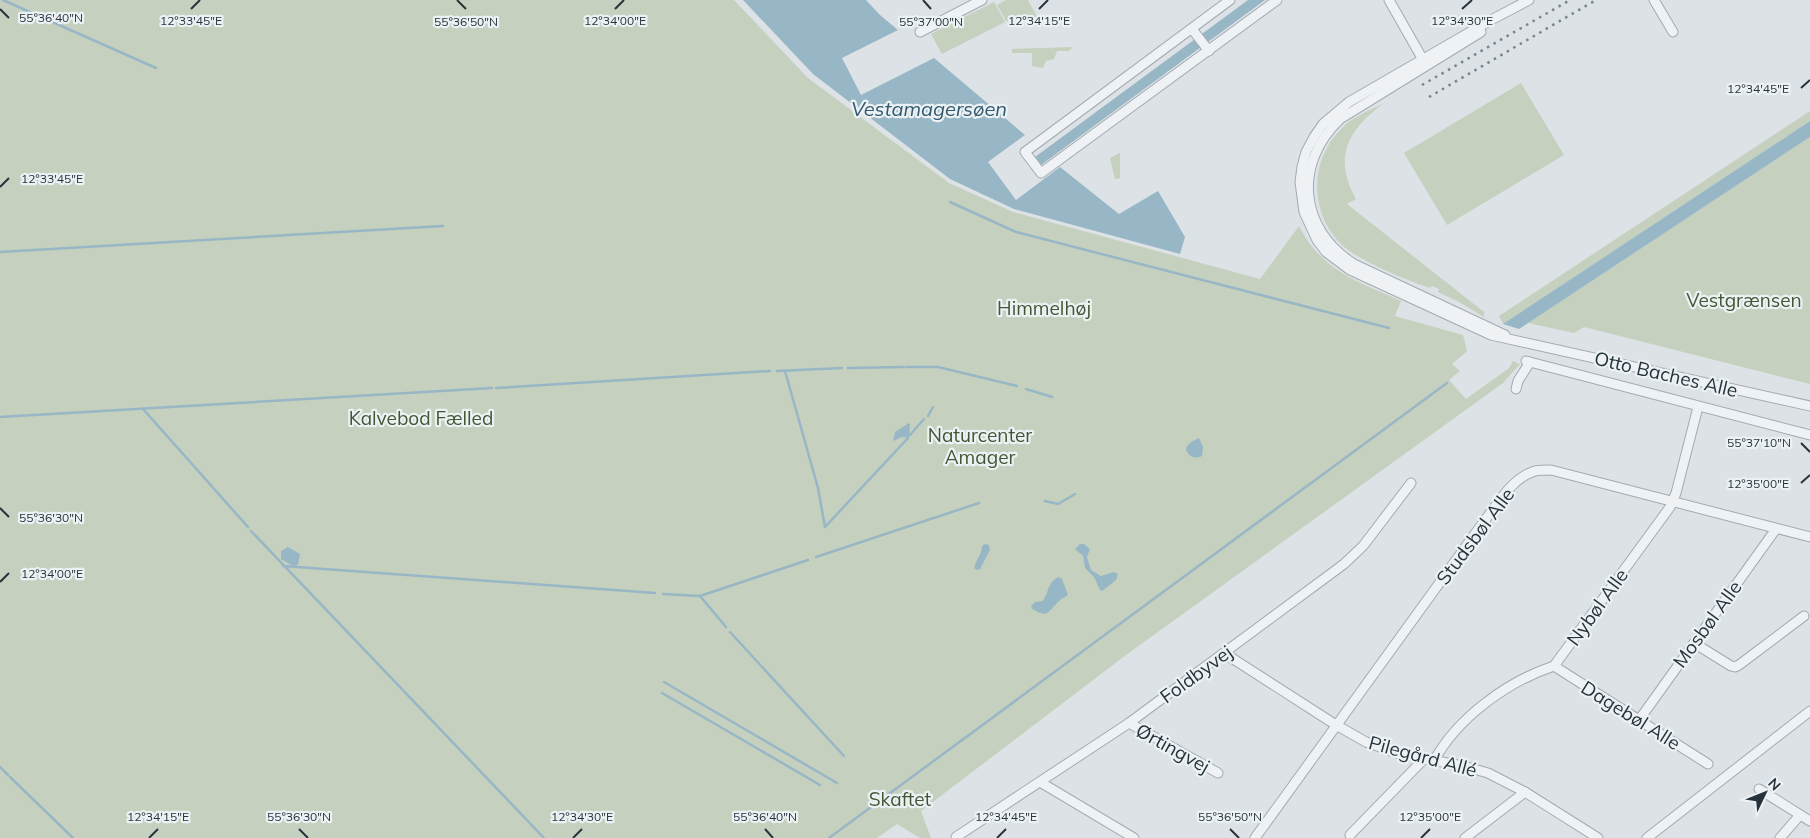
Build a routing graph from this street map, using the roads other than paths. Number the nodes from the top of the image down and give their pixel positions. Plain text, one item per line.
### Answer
1 (982, 0) edge
2 (1230, 0) edge
3 (1277, 0) edge
4 (1389, 0) edge
5 (1529, 0) edge
6 (1654, 0) edge
7 (920, 32) dead end
8 (1194, 32) junction
9 (1674, 32) dead end
10 (1208, 49) junction
11 (1425, 63) junction
12 (1516, 389) dead end
13 (1810, 406) edge
14 (1698, 407) junction
15 (1810, 435) edge
16 (1411, 483) dead end
17 (1672, 502) junction
18 (1776, 528) junction
19 (1810, 537) edge
20 (1804, 616) dead end
21 (1694, 643) junction
22 (1224, 654) junction
23 (1554, 666) junction
24 (1810, 711) edge
25 (1639, 720) junction
26 (1129, 723) junction
27 (1336, 725) junction
28 (1429, 760) junction
29 (1708, 764) dead end
30 (1218, 773) dead end
31 (1040, 782) junction
32 (1759, 789) dead end
33 (1525, 792) junction
34 (1800, 815) junction
35 (1810, 821) edge
36 (1350, 835) dead end
37 (956, 837) edge
38 (1134, 838) edge
39 (1255, 838) edge
40 (1465, 838) edge
41 (1598, 838) edge
42 (1647, 838) edge
43 (1780, 838) edge

1 - 7 street
2 - 8 street
3 - 10 street
4 - 11 street
5 - 11 street, Otto Baches Alle
6 - 9 street
8 - 10 street
8 - 10 street
11 - 13 street, Otto Baches Alle
12 - 14 street
14 - 15 street
14 - 17 street, Nybøl Alle
16 - 22 street, Foldbyvej
17 - 18 street, Studsbøl Alle
17 - 23 street, Nybøl Alle
17 - 27 street, Studsbøl Alle
18 - 19 street, Studsbøl Alle
18 - 21 street, Mosbøl Alle
20 - 21 street
21 - 25 street, Mosbøl Alle
22 - 26 street, Foldbyvej
22 - 27 street, Pilegård Allé
23 - 25 street, Dagebøl Alle
23 - 28 street
24 - 42 street
25 - 29 street, Dagebøl Alle
26 - 30 street, Ørtingvej
26 - 31 street, Foldbyvej
27 - 28 street, Pilegård Allé
27 - 39 street, Studsbøl Alle
28 - 33 street, Pilegård Allé
28 - 36 street
31 - 37 street, Foldbyvej
31 - 38 street
32 - 34 street
33 - 40 street
33 - 41 street, Pilegård Allé
34 - 35 street
34 - 43 street

